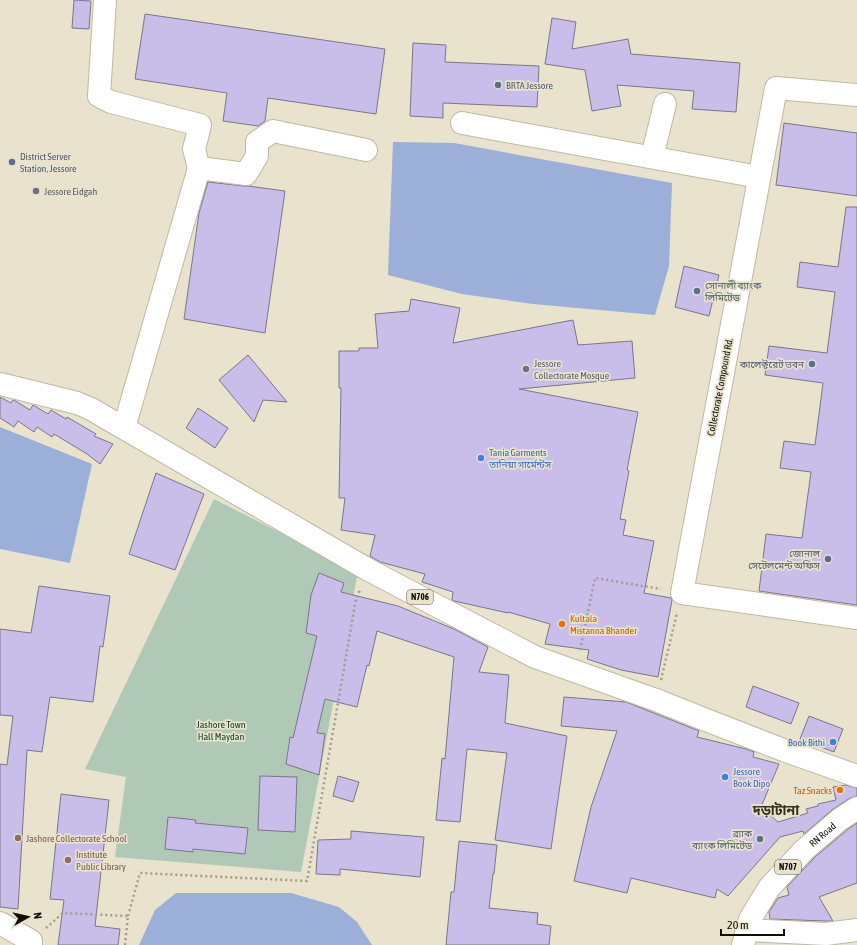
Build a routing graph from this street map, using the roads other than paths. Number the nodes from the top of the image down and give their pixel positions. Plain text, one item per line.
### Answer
1 (105, 0) edge
2 (857, 95) edge
3 (665, 104) dead end
4 (462, 123) dead end
5 (366, 150) dead end
6 (652, 157) junction
7 (199, 168) junction
8 (759, 177) junction
9 (0, 384) edge
10 (124, 428) junction
11 (857, 618) edge
12 (857, 776) edge
13 (857, 808) edge
14 (0, 923) edge
15 (857, 930) edge
16 (745, 938) edge
17 (31, 943) edge

1 - 7 main road
2 - 8 main road, Collectorate Compound Rd.
3 - 6 main road
4 - 6 main road
5 - 7 main road
6 - 8 main road
7 - 10 main road
8 - 11 main road, Collectorate Compound Rd.
9 - 10 main road, N706
10 - 12 main road, N706
13 - 16 main road, RN Road / N707
14 - 17 main road
15 - 16 main road

